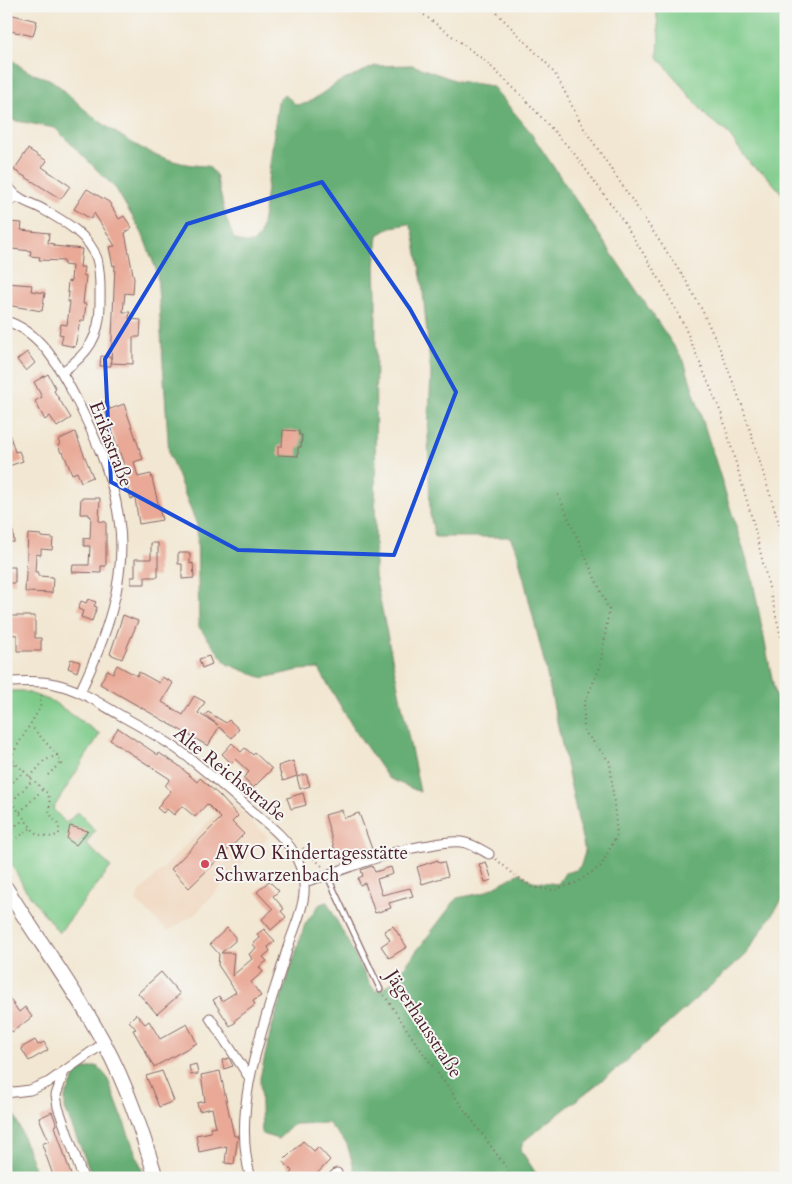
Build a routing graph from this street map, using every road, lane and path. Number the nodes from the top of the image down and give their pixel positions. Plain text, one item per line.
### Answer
1 (412, 6) edge
2 (490, 6) edge
3 (6, 185) edge
4 (17, 196) junction
5 (6, 204) edge
6 (6, 321) edge
7 (62, 372) junction
8 (557, 492) dead end
9 (786, 546) edge
10 (786, 657) edge
11 (6, 682) edge
12 (43, 682) junction
13 (80, 692) junction
14 (30, 726) junction
15 (57, 755) junction
16 (10, 758) junction
17 (6, 762) edge
18 (61, 762) junction
19 (15, 763) junction
20 (63, 766) dead end
21 (6, 771) edge
22 (24, 771) junction
23 (48, 775) dead end
24 (30, 777) junction
25 (33, 780) junction
26 (6, 789) edge
27 (43, 789) junction
28 (6, 795) edge
29 (11, 802) junction
30 (19, 813) junction
31 (24, 820) junction
32 (12, 828) dead end
33 (31, 828) junction
34 (17, 838) dead end
35 (287, 843) junction
36 (489, 854) joint
37 (328, 876) junction
38 (304, 882) junction
39 (6, 888) edge
40 (380, 989) joint
41 (210, 1018) dead end
42 (104, 1043) junction
43 (64, 1072) junction
44 (249, 1077) junction
45 (6, 1092) edge
46 (6, 1172) edge
47 (251, 1176) edge
48 (10, 1178) edge
49 (83, 1178) edge
50 (156, 1178) edge
51 (514, 1178) edge

1 - 10 path
2 - 9 path
3 - 4 street
4 - 5 street
4 - 7 street
6 - 7 street, Erikastraße
7 - 13 street, Erikastraße
8 - 36 path
11 - 12 street, Alte Reichsstraße
12 - 13 street, Alte Reichsstraße
12 - 14 path
13 - 35 street, Alte Reichsstraße
14 - 15 path
14 - 16 path
15 - 18 path
15 - 24 path
16 - 17 path
16 - 19 path
18 - 20 path
18 - 23 path
19 - 21 path
19 - 22 path
22 - 24 path
22 - 26 path
24 - 25 path
25 - 27 path
25 - 29 path
27 - 30 path
27 - 33 path
28 - 29 path
29 - 30 path
30 - 31 path
31 - 32 path
31 - 33 path
33 - 34 path
35 - 37 path
35 - 38 street, Alte Reichsstraße
36 - 37 street
37 - 38 street
37 - 40 lane, Jägerhausstraße
38 - 44 street, Alte Reichsstraße
39 - 42 main road
40 - 51 path, Jägerhausstraße
41 - 44 street
42 - 43 street
42 - 50 main road
43 - 45 street
43 - 49 street
44 - 47 street, Alte Reichsstraße
46 - 48 lane

